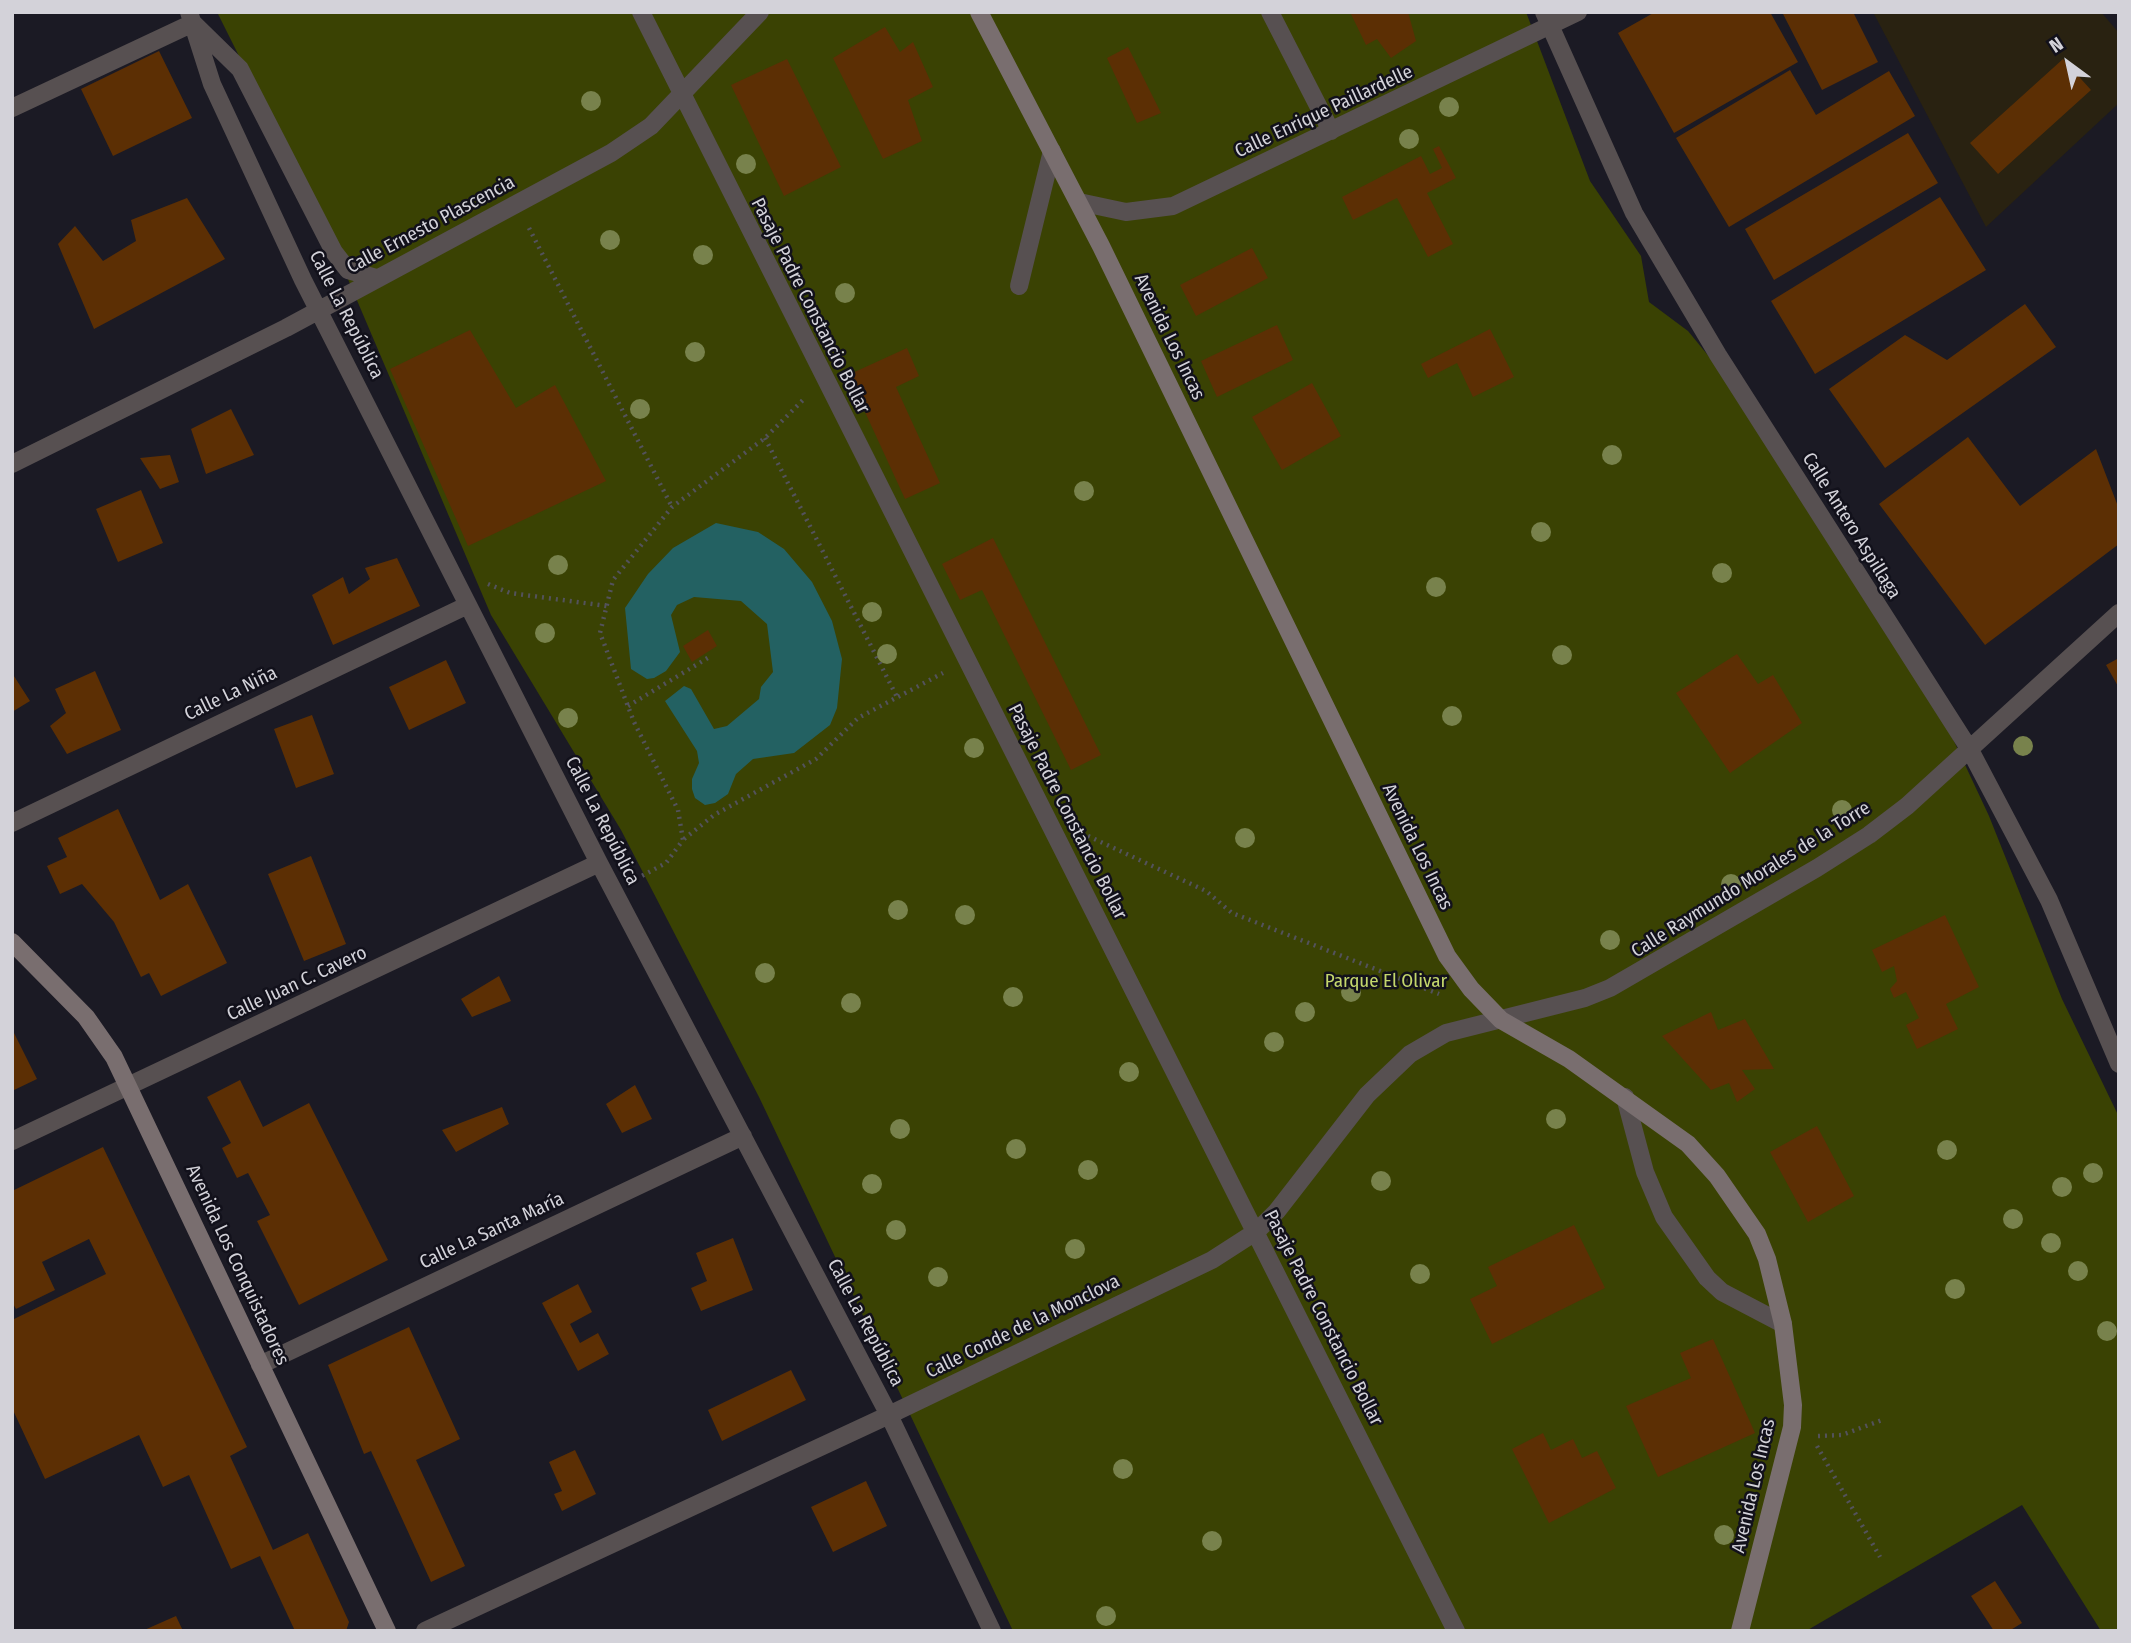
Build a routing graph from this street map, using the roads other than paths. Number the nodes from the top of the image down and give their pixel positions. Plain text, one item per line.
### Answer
1 (640, 12) edge
2 (760, 12) edge
3 (979, 12) edge
4 (1270, 12) edge
5 (1578, 12) edge
6 (191, 18) edge
7 (1547, 20) edge
8 (681, 95) junction
9 (12, 108) edge
10 (1331, 131) junction
11 (1052, 151) junction
12 (1079, 202) junction
13 (376, 278) junction
14 (1019, 286) dead end
15 (319, 310) junction
16 (12, 464) edge
17 (464, 598) junction
18 (2119, 613) edge
19 (1970, 750) junction
20 (12, 822) edge
21 (599, 863) junction
22 (12, 942) edge
23 (1502, 1020) junction
24 (2119, 1064) edge
25 (130, 1086) junction
26 (1625, 1097) junction
27 (743, 1136) junction
28 (12, 1141) edge
29 (1257, 1231) junction
30 (1783, 1324) junction
31 (260, 1365) junction
32 (889, 1415) junction
33 (387, 1631) edge
34 (425, 1631) edge
35 (992, 1631) edge
36 (1456, 1631) edge
37 (1740, 1631) edge

1 - 8 street, Pasaje Padre Constancio Bollar
2 - 8 street, Calle Ernesto Plascencia
3 - 11 street, Avenida Los Incas
4 - 10 street
5 - 7 street, Calle Enrique Paillardelle
6 - 9 street
6 - 13 street, Calle La República
6 - 15 street, Calle La República
7 - 10 street, Calle Enrique Paillardelle
7 - 19 street, Calle Antero Aspillaga
8 - 13 street, Calle Ernesto Plascencia
8 - 29 street, Pasaje Padre Constancio Bollar
10 - 12 street, Calle Enrique Paillardelle
11 - 12 street, Avenida Los Incas
11 - 14 street
12 - 23 street, Avenida Los Incas
13 - 15 street, Calle Ernesto Plascencia
15 - 16 street, Calle Ernesto Plascencia
15 - 17 street, Calle La República
17 - 20 street, Calle La Niña
17 - 21 street, Calle La República
18 - 19 street, Calle Raymundo Morales de la Torre
19 - 23 street, Calle Raymundo Morales de la Torre
19 - 24 street, Calle Antero Aspillaga
21 - 25 street, Calle Juan C. Cavero
21 - 27 street, Calle La República
22 - 25 street, Avenida Los Conquistadores
23 - 26 street, Avenida Los Incas
23 - 29 street, Calle Conde de la Monclova
25 - 28 street, Calle Juan C. Cavero
25 - 31 street, Avenida Los Conquistadores
26 - 30 street, Avenida Los Incas
26 - 30 street
27 - 31 street, Calle La Santa María
27 - 32 street, Calle La República
29 - 32 street, Calle Conde de la Monclova
29 - 36 street, Pasaje Padre Constancio Bollar
30 - 37 street, Avenida Los Incas
31 - 33 street, Avenida Los Conquistadores
32 - 34 street, Calle Conde de la Monclova
32 - 35 street, Calle La República

